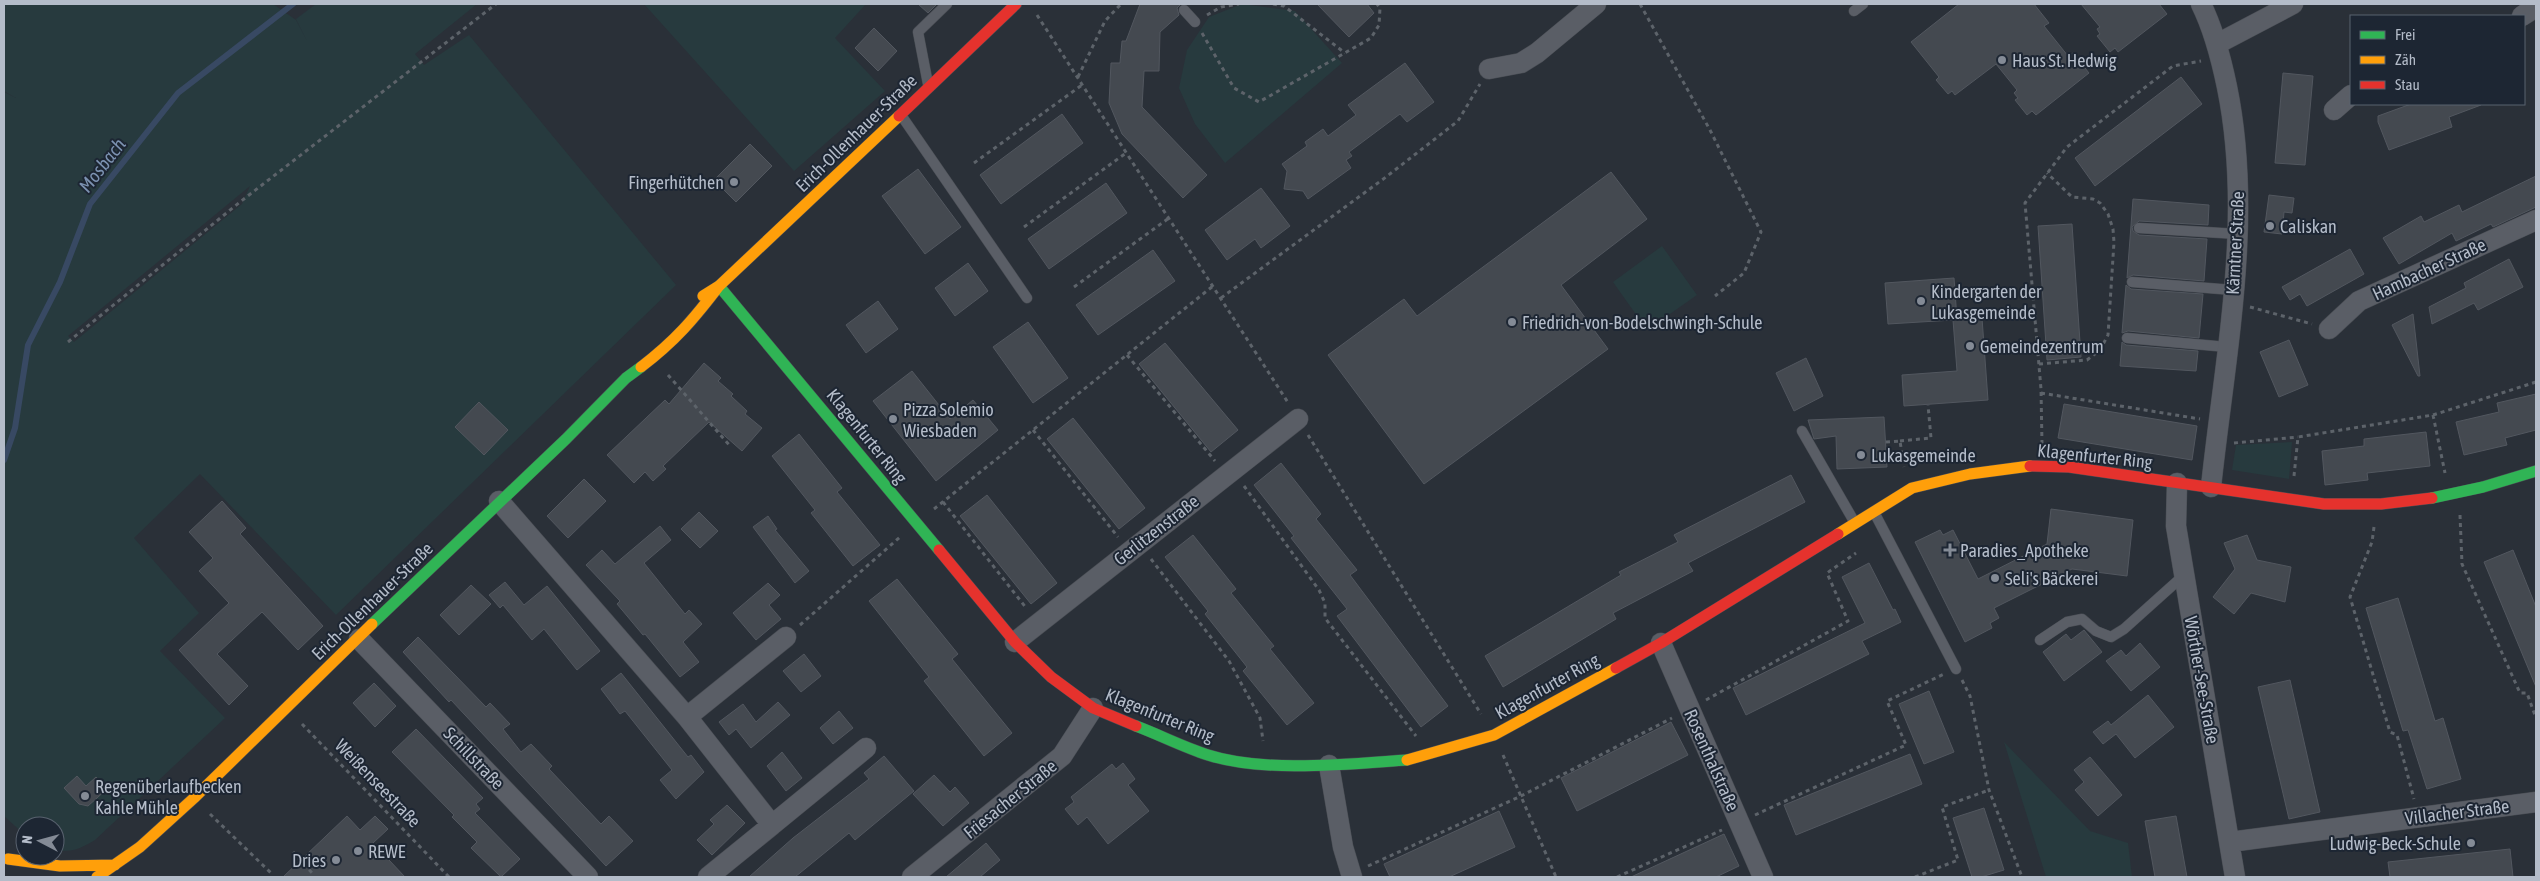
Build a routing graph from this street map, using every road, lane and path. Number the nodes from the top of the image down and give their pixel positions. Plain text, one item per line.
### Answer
1 (496, 4) edge
2 (947, 4) edge
3 (1121, 4) edge
4 (1239, 4) edge
5 (1273, 4) edge
6 (1377, 4) edge
7 (1596, 4) edge
8 (1640, 4) edge
9 (1863, 4) edge
10 (2201, 4) edge
11 (2293, 4) edge
12 (1010, 5) edge
13 (2536, 7) edge
14 (1034, 9) dead end
15 (1184, 10) dead end
16 (1854, 11) dead end
17 (2524, 15) edge
18 (1195, 22) junction
19 (2219, 51) junction
20 (1344, 53) junction
21 (1489, 69) joint
22 (1078, 78) junction
23 (1082, 85) junction
24 (929, 87) junction
25 (2350, 96) edge
26 (2334, 110) dead end
27 (900, 114) junction
28 (1127, 153) junction
29 (974, 162) dead end
30 (2048, 173) junction
31 (1169, 218) junction
32 (2536, 220) edge
33 (1024, 228) dead end
34 (2139, 228) dead end
35 (2238, 234) junction
36 (2132, 282) dead end
37 (719, 286) junction
38 (1213, 286) junction
39 (1074, 288) dead end
40 (2233, 290) junction
41 (1714, 296) dead end
42 (1027, 298) dead end
43 (1221, 298) junction
44 (2248, 307) dead end
45 (685, 310) dead end
46 (2329, 329) joint
47 (2127, 338) dead end
48 (68, 342) dead end
49 (647, 347) dead end
50 (2227, 347) junction
51 (1127, 355) junction
52 (2039, 364) junction
53 (666, 373) dead end
54 (626, 378) junction
55 (2536, 382) edge
56 (2041, 393) junction
57 (1928, 404) dead end
58 (2433, 415) junction
59 (1298, 418) junction
60 (2218, 422) junction
61 (1033, 430) junction
62 (1802, 431) dead end
63 (2298, 437) junction
64 (1900, 441) junction
65 (1886, 442) dead end
66 (2215, 445) junction
67 (731, 447) dead end
68 (2042, 465) junction
69 (2536, 470) edge
70 (1230, 472) junction
71 (2177, 483) junction
72 (2210, 487) junction
73 (1912, 488) junction
74 (2453, 495) junction
75 (2291, 499) junction
76 (499, 500) junction
77 (943, 502) junction
78 (2378, 504) junction
79 (1874, 512) junction
80 (916, 524) junction
81 (1855, 524) junction
82 (1885, 532) junction
83 (1134, 547) junction
84 (2184, 576) junction
85 (801, 624) dead end
86 (1038, 624) junction
87 (786, 637) dead end
88 (359, 639) junction
89 (2040, 640) dead end
90 (1015, 642) junction
91 (1661, 643) junction
92 (1956, 669) junction
93 (287, 708) junction
94 (1093, 708) junction
95 (1689, 709) junction
96 (686, 717) junction
97 (2536, 718) edge
98 (1494, 735) junction
99 (866, 748) dead end
100 (1430, 754) junction
101 (1266, 764) junction
102 (1329, 765) junction
103 (1989, 790) junction
104 (1520, 796) junction
105 (2536, 802) edge
106 (2416, 806) dead end
107 (213, 816) dead end
108 (1739, 822) junction
109 (772, 825) junction
110 (2230, 842) junction
111 (140, 847) junction
112 (293, 852) dead end
113 (6, 858) edge
114 (115, 865) junction
115 (20, 871) dead end
116 (271, 873) dead end
117 (313, 874) dead end
118 (1351, 876) edge
119 (97, 877) edge
120 (119, 877) edge
121 (449, 877) edge
122 (588, 877) edge
123 (708, 877) edge
124 (912, 877) edge
125 (1556, 877) edge
126 (1617, 877) edge
127 (1763, 877) edge
128 (1915, 877) edge
129 (2022, 877) edge
130 (2235, 877) edge

1 - 48 path
2 - 24 lane
3 - 22 path
4 - 18 path
5 - 20 path
6 - 20 path
7 - 21 street
8 - 41 path
9 - 16 lane
10 - 19 street, Kärntner Straße
11 - 19 street
12 - 24 street, Erich-Ollenhauer-Straße
13 - 17 street
14 - 22 path
15 - 18 lane
18 - 20 path
19 - 30 path
19 - 35 street, Kärntner Straße
21 - 43 path
22 - 23 path
23 - 28 path
23 - 29 path
24 - 27 street, Erich-Ollenhauer-Straße
25 - 26 street
27 - 37 street, Erich-Ollenhauer-Straße
27 - 42 lane
28 - 31 path
28 - 33 path
30 - 52 path
30 - 52 path
31 - 38 path
31 - 39 path
32 - 46 street, Hambacher Straße
34 - 35 lane
35 - 40 street, Kärntner Straße
36 - 40 lane
37 - 45 street, Erich-Ollenhauer-Straße
37 - 54 street, Erich-Ollenhauer-Straße
37 - 80 street, Klagenfurter Ring
38 - 43 path
38 - 51 path
40 - 50 street, Kärntner Straße
43 - 59 path
44 - 46 path
47 - 50 lane
49 - 54 street, Erich-Ollenhauer-Straße
50 - 60 street, Kärntner Straße
51 - 61 path
51 - 70 path
52 - 56 path
53 - 67 path
54 - 76 street, Erich-Ollenhauer-Straße
55 - 58 path
56 - 60 path
56 - 68 path
57 - 64 path
58 - 63 path
58 - 74 path
59 - 70 street, Gerlitzenstraße
59 - 98 path
60 - 66 street, Kärntner Straße
61 - 77 path
61 - 83 path
62 - 81 lane
63 - 66 path
63 - 75 path
64 - 65 path
64 - 73 path
66 - 72 street, Kärntner Straße
68 - 71 street, Klagenfurter Ring
68 - 73 street, Klagenfurter Ring
69 - 74 street, Klagenfurter Ring
70 - 83 street, Gerlitzenstraße
70 - 100 path
71 - 72 street, Klagenfurter Ring
71 - 84 street, Wörther-See-Straße
72 - 75 street, Klagenfurter Ring
73 - 79 street, Klagenfurter Ring
74 - 78 street, Klagenfurter Ring
74 - 97 path
75 - 78 street, Klagenfurter Ring
76 - 88 street, Erich-Ollenhauer-Straße
76 - 96 street
77 - 80 path
77 - 86 path
78 - 106 path
79 - 81 street, Klagenfurter Ring
79 - 82 lane
80 - 85 path
80 - 90 street, Klagenfurter Ring
81 - 91 street, Klagenfurter Ring
82 - 92 lane
82 - 95 path
83 - 86 street, Gerlitzenstraße
83 - 101 path
84 - 89 lane
84 - 110 street, Wörther-See-Straße
86 - 90 street, Gerlitzenstraße
87 - 96 street
88 - 93 street, Erich-Ollenhauer-Straße
88 - 122 street, Schillstraße
90 - 94 street, Klagenfurter Ring
91 - 95 street, Rosenthalstraße
91 - 98 street, Klagenfurter Ring
92 - 103 path
92 - 108 path
93 - 111 street, Erich-Ollenhauer-Straße
93 - 121 path, Weißenseestraße
94 - 101 street, Klagenfurter Ring
94 - 124 street, Friesacher Straße
95 - 104 path
95 - 108 street, Rosenthalstraße
96 - 109 street
98 - 100 street, Klagenfurter Ring
98 - 104 path
99 - 109 street
100 - 102 street, Klagenfurter Ring
101 - 102 street, Klagenfurter Ring
102 - 118 street
103 - 128 path
103 - 129 path
104 - 118 path
104 - 125 path
105 - 110 street, Villacher Straße
107 - 116 path
108 - 126 path
108 - 127 street, Rosenthalstraße
109 - 123 street
110 - 130 street, Wörther-See-Straße
111 - 114 street, Erich-Ollenhauer-Straße
111 - 120 street, Erich-Ollenhauer-Straße
112 - 117 path
113 - 114 street
113 - 115 street
114 - 119 street, Erich-Ollenhauer-Straße

